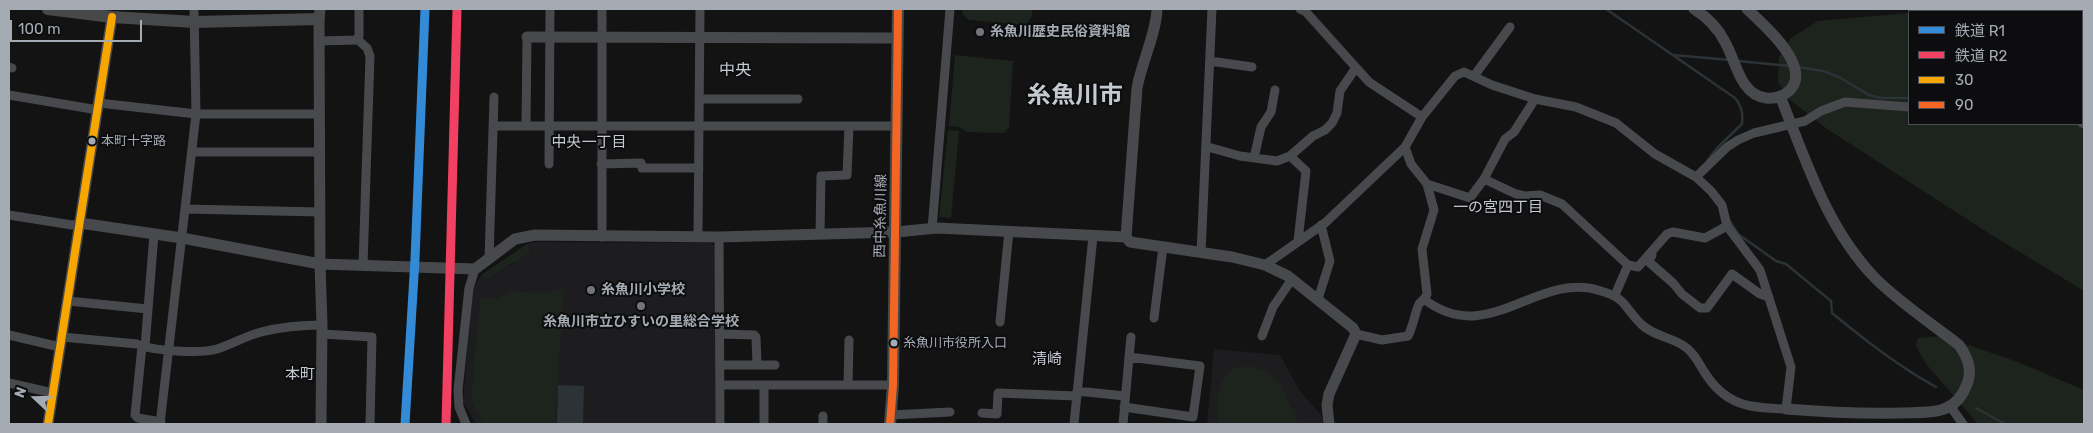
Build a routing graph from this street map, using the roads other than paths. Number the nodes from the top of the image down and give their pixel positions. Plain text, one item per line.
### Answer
1 (50, 9) edge
2 (194, 9) edge
3 (359, 9) edge
4 (550, 9) edge
5 (602, 9) edge
6 (700, 9) edge
7 (898, 9) edge
8 (950, 9) edge
9 (1157, 9) edge
10 (1212, 9) edge
11 (1300, 9) edge
12 (1694, 9) edge
13 (1747, 9) edge
14 (319, 14) edge
15 (112, 17) junction
16 (195, 22) junction
17 (1510, 27) dead end
18 (527, 37) joint
19 (550, 37) junction
20 (602, 38) junction
21 (700, 38) junction
22 (897, 38) junction
23 (357, 39) junction
24 (319, 41) junction
25 (1210, 61) junction
26 (1252, 67) dead end
27 (1355, 69) junction
28 (1474, 76) junction
29 (1276, 90) dead end
30 (9, 95) edge
31 (1780, 96) junction
32 (494, 97) dead end
33 (700, 98) junction
34 (798, 99) dead end
35 (1535, 99) junction
36 (98, 106) junction
37 (1908, 107) edge
38 (196, 114) junction
39 (318, 114) junction
40 (1422, 117) junction
41 (1791, 124) junction
42 (493, 126) junction
43 (526, 126) junction
44 (550, 126) junction
45 (700, 126) junction
46 (848, 126) junction
47 (898, 126) junction
48 (601, 128) junction
49 (1208, 147) junction
50 (1405, 147) junction
51 (192, 152) junction
52 (319, 152) junction
53 (1290, 156) junction
54 (1254, 158) junction
55 (549, 164) dead end
56 (602, 164) junction
57 (699, 168) junction
58 (1696, 177) junction
59 (1484, 178) junction
60 (1427, 184) junction
61 (185, 209) junction
62 (320, 212) junction
63 (9, 215) edge
64 (80, 223) junction
65 (1321, 225) junction
66 (1727, 226) junction
67 (932, 229) junction
68 (1009, 231) junction
69 (896, 232) junction
70 (154, 234) junction
71 (820, 234) junction
72 (698, 236) junction
73 (1093, 236) junction
74 (602, 237) junction
75 (719, 237) junction
76 (1126, 237) junction
77 (182, 238) junction
78 (1298, 241) junction
79 (1163, 247) junction
80 (1201, 253) junction
81 (1651, 254) junction
82 (489, 259) junction
83 (320, 264) junction
84 (363, 265) junction
85 (1265, 265) junction
86 (1628, 265) junction
87 (475, 269) junction
88 (1292, 279) junction
89 (1615, 295) junction
90 (1769, 297) junction
91 (1318, 299) junction
92 (68, 300) junction
93 (1425, 300) junction
94 (148, 309) junction
95 (1154, 318) dead end
96 (1000, 322) dead end
97 (322, 330) junction
98 (720, 334) junction
99 (1356, 334) junction
100 (9, 335) edge
101 (1262, 336) dead end
102 (1131, 337) dead end
103 (850, 340) dead end
104 (61, 342) junction
105 (144, 347) junction
106 (168, 350) junction
107 (1129, 357) junction
108 (720, 365) junction
109 (757, 365) junction
110 (775, 365) dead end
111 (9, 383) edge
112 (720, 385) junction
113 (764, 385) junction
114 (848, 385) junction
115 (893, 386) junction
116 (53, 393) junction
117 (1077, 394) junction
118 (1125, 396) junction
119 (1950, 406) junction
120 (1124, 407) junction
121 (1786, 409) junction
122 (950, 412) dead end
123 (982, 413) dead end
124 (891, 420) edge
125 (1179, 420) edge
126 (160, 423) edge
127 (48, 424) edge
128 (321, 424) edge
129 (370, 424) edge
130 (466, 424) edge
131 (720, 424) edge
132 (764, 424) edge
133 (1074, 424) edge
134 (1122, 424) edge
135 (1329, 424) edge
136 (1964, 424) edge

1 - 15 main road
2 - 16 street
3 - 23 street
4 - 19 street
5 - 20 street
6 - 21 street
7 - 22 main road, 西中糸魚川線
8 - 67 street
9 - 76 street
10 - 25 street
11 - 27 street
12 - 31 street
13 - 31 street
14 - 16 main road
14 - 24 street
15 - 16 main road
15 - 36 street
16 - 38 street
17 - 28 street
18 - 19 street
18 - 43 street
19 - 20 street
19 - 44 street
20 - 21 street
20 - 48 street
21 - 22 street
21 - 33 street
22 - 47 main road, 西中糸魚川線
23 - 24 street
23 - 84 street
24 - 39 street
25 - 26 street
25 - 49 street
27 - 40 street
27 - 53 street
28 - 35 street
28 - 40 street
29 - 54 street
30 - 36 street
31 - 41 street
32 - 42 street
33 - 34 street
33 - 45 street
35 - 58 street
35 - 59 street
36 - 38 street
36 - 64 street
37 - 41 street
38 - 39 street
38 - 51 street
39 - 52 street
40 - 50 street
41 - 58 street
41 - 119 street
42 - 43 street
42 - 82 street
43 - 44 street
44 - 48 street
44 - 55 street
45 - 46 street
45 - 48 street
45 - 57 street
46 - 47 street
46 - 71 street
47 - 69 main road, 西中糸魚川線
48 - 56 street
49 - 54 street
49 - 80 street
50 - 60 street
50 - 65 street
51 - 52 street
51 - 61 street
52 - 62 street
53 - 54 street
53 - 78 street
56 - 57 street
56 - 74 street
57 - 72 street
58 - 66 street
59 - 60 street
59 - 86 street
60 - 93 street
61 - 62 street
61 - 77 street
62 - 83 street
63 - 64 street
64 - 70 street
64 - 92 street
65 - 78 street
65 - 91 street
66 - 81 street
66 - 90 street
67 - 68 street
67 - 69 street
68 - 73 street
68 - 96 street
69 - 71 street
69 - 115 main road, 西中糸魚川線
70 - 77 street
70 - 94 street
71 - 75 street
72 - 74 street
72 - 75 street
73 - 76 street
73 - 117 street
74 - 82 street
75 - 98 street
76 - 79 street
77 - 83 street
77 - 106 street
78 - 85 street
79 - 80 street
79 - 95 street
80 - 85 street
81 - 86 street
81 - 90 street
82 - 87 street
83 - 84 street
83 - 97 street
84 - 87 street
85 - 88 street
86 - 89 street
87 - 130 street
88 - 91 street
88 - 101 street
89 - 93 street
89 - 121 street
90 - 121 street
91 - 99 street
92 - 94 street
92 - 104 street
93 - 99 street
94 - 105 street
97 - 106 street
97 - 128 street
97 - 129 street
98 - 108 street
98 - 109 street
99 - 135 street
100 - 104 street
102 - 107 street
103 - 114 street
104 - 105 street
104 - 116 street
105 - 106 street
105 - 126 street
106 - 126 street
107 - 118 street
107 - 125 street
108 - 109 street
108 - 112 street
109 - 110 street
111 - 116 street
112 - 113 street
112 - 131 street
113 - 114 street
113 - 132 street
114 - 115 street
115 - 124 main road, 西中糸魚川線
116 - 127 street
117 - 118 street
117 - 123 street
117 - 133 street
118 - 120 street
119 - 121 street
119 - 136 street
120 - 125 street
120 - 134 street
122 - 124 street

